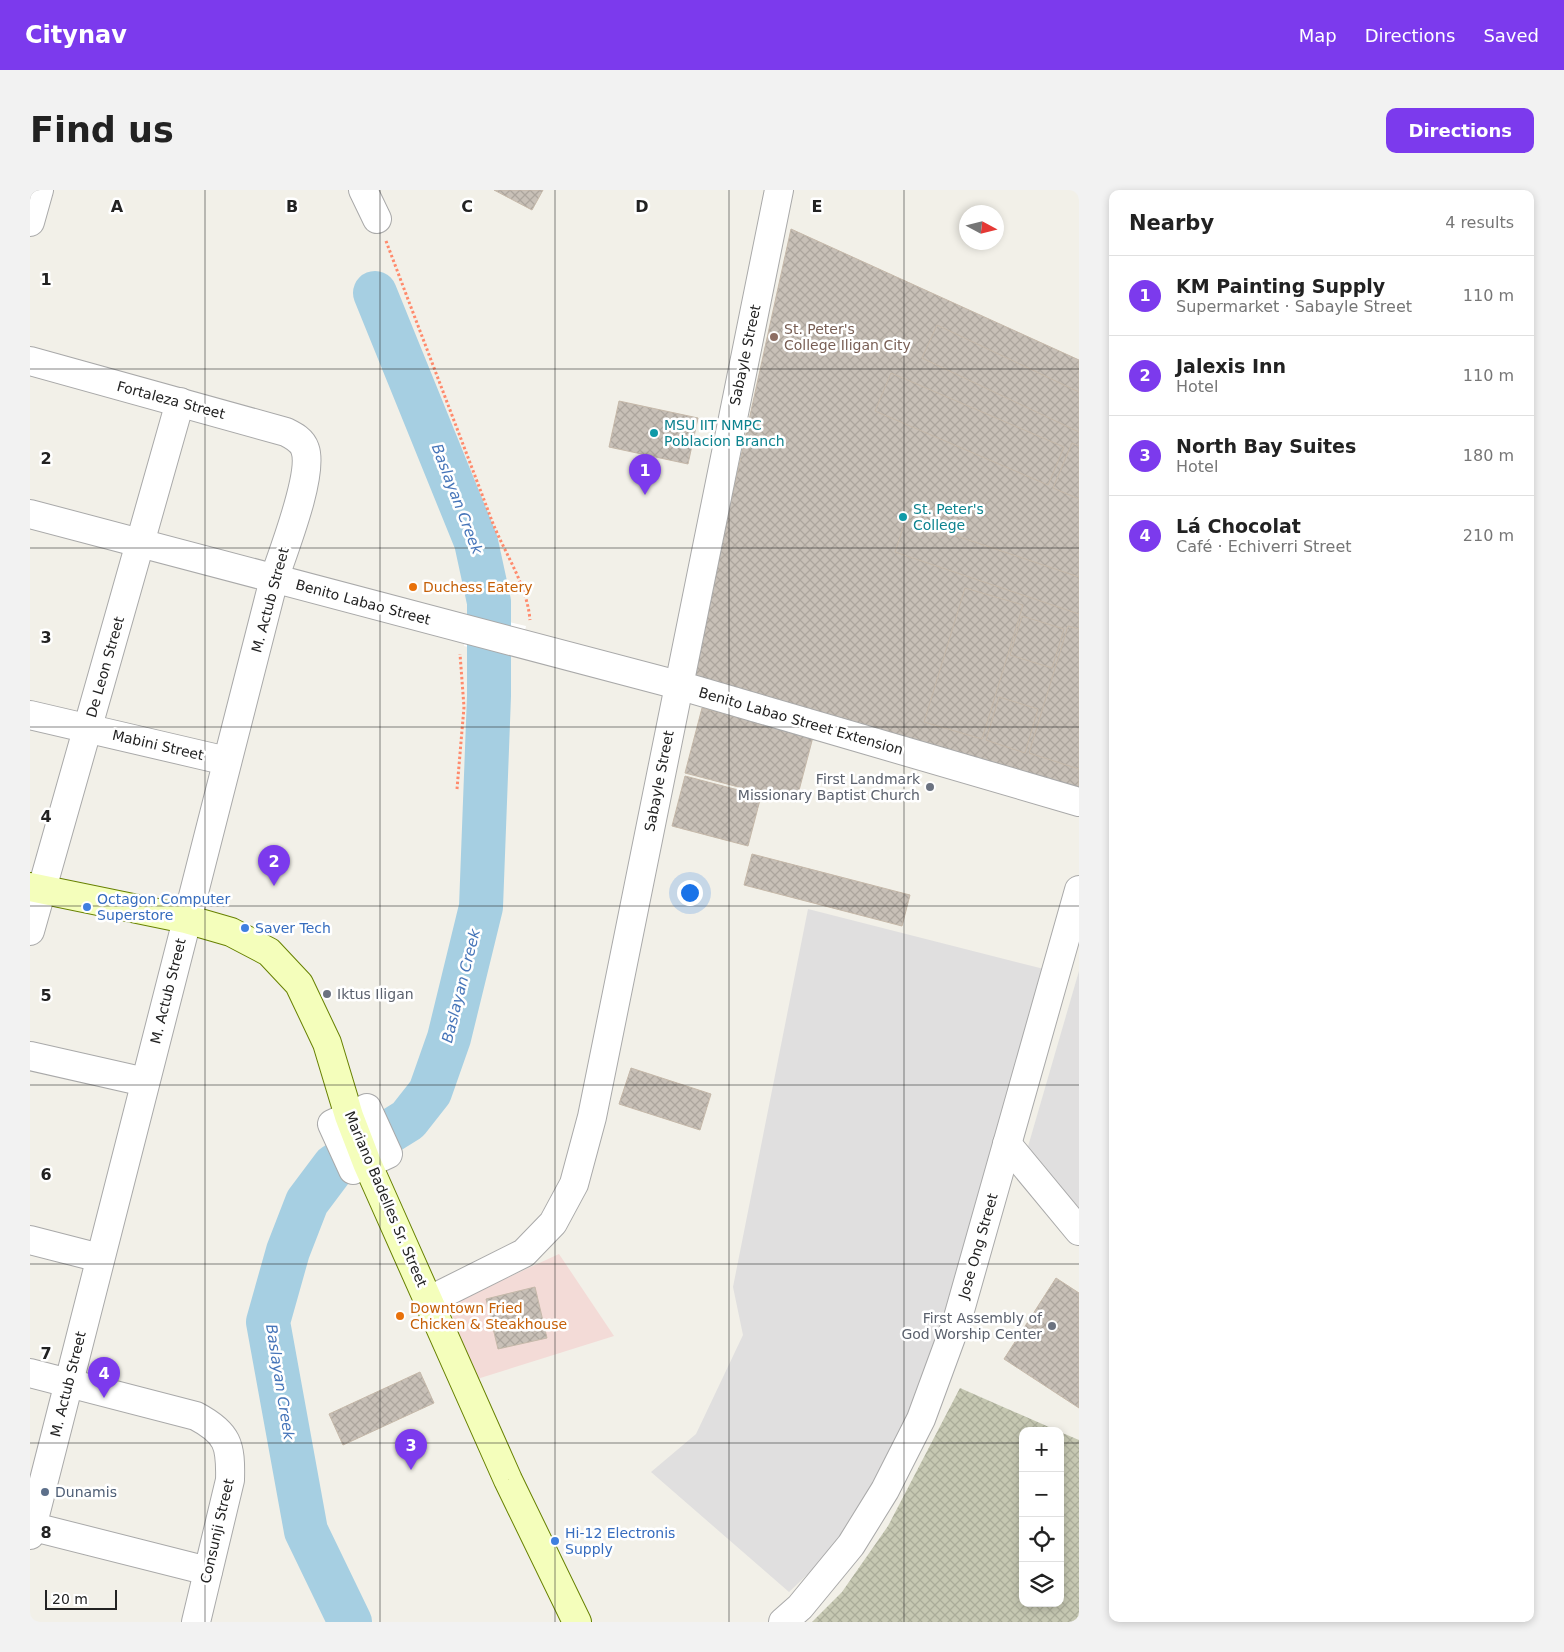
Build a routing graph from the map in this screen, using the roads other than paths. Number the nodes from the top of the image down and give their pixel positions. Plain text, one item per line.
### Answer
1 (39, 190) edge
2 (363, 190) edge
3 (779, 190) edge
4 (377, 219) road end
5 (30, 222) edge
6 (30, 361) edge
7 (180, 402) junction
8 (305, 449) joint
9 (30, 514) edge
10 (140, 543) junction
11 (274, 579) junction
12 (525, 644) joint
13 (678, 685) junction
14 (30, 715) edge
15 (87, 728) junction
16 (227, 761) junction
17 (1079, 802) edge
18 (36, 888) edge
19 (1079, 890) edge
20 (186, 919) junction
21 (30, 931) edge
22 (30, 1056) edge
23 (145, 1082) junction
24 (1007, 1144) junction
25 (1079, 1231) edge
26 (30, 1240) edge
27 (100, 1258) junction
28 (430, 1300) junction
29 (30, 1373) edge
30 (69, 1382) junction
31 (31, 1529) edge
32 (208, 1571) junction
33 (196, 1622) edge
34 (577, 1622) edge
35 (783, 1622) edge

1 - 5 street
2 - 4 street
3 - 13 street, Sabayle Street
6 - 7 street, Fortaleza Street
7 - 8 street, Fortaleza Street
7 - 10 street, De Leon Street
8 - 11 street, M. Actub Street
9 - 10 street, Benito Labao Street
10 - 11 street, Benito Labao Street
10 - 15 street, De Leon Street
11 - 12 street, Benito Labao Street
11 - 16 street, M. Actub Street
12 - 13 street, Benito Labao Street Extension
13 - 17 street, Benito Labao Street Extension
13 - 28 street, Sabayle Street
14 - 15 street, Mabini Street
15 - 16 street, Mabini Street
15 - 18 street, De Leon Street
16 - 20 street, M. Actub Street
18 - 20 main road, Mariano Badelles Sr. Street
18 - 21 street, De Leon Street
19 - 24 street, Jose Ong Street
20 - 23 street, M. Actub Street
20 - 28 main road, Mariano Badelles Sr. Street
22 - 23 street
23 - 27 street, M. Actub Street
24 - 25 street
24 - 35 street, Jose Ong Street
26 - 27 street
27 - 30 street, M. Actub Street
28 - 34 main road, Mariano Badelles Sr. Street
29 - 30 street
30 - 31 street, M. Actub Street
30 - 32 street, Consunji Street
31 - 32 street
32 - 33 street, Consunji Street

